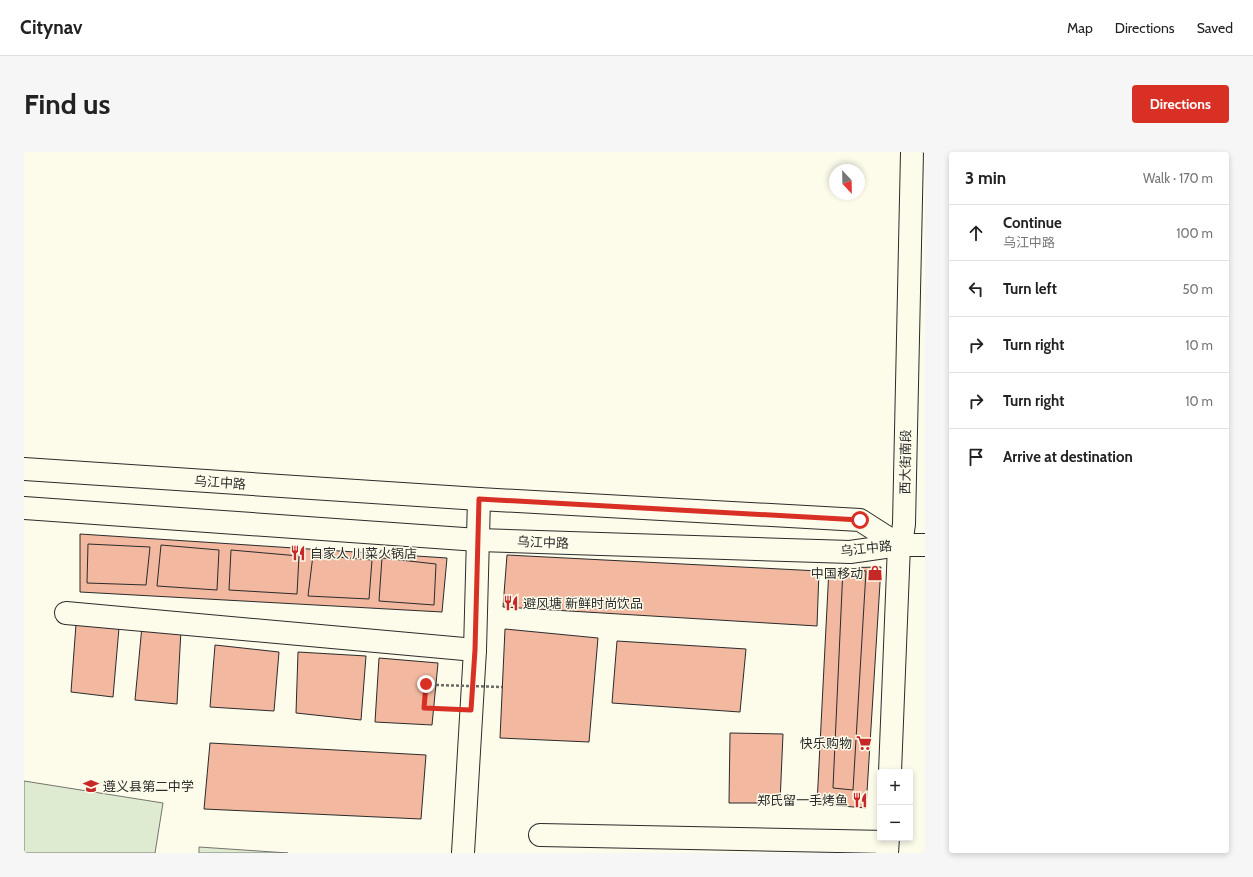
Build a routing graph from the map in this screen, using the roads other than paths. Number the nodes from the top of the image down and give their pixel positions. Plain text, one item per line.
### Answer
1 (912, 152) edge
2 (24, 469) edge
3 (479, 499) junction
4 (24, 508) edge
5 (478, 540) junction
6 (899, 545) junction
7 (925, 545) edge
8 (66, 613) dead end
9 (475, 650) junction
10 (890, 769) edge
11 (540, 835) dead end
12 (887, 844) edge
13 (463, 853) edge

1 - 6 main road, 西大街南段
2 - 3 main road, 乌江中路
3 - 5 main road
3 - 6 main road, 乌江中路
4 - 5 main road, 乌江中路
5 - 6 main road, 乌江中路
5 - 9 main road
6 - 7 main road
6 - 10 main road, 西大街南段
8 - 9 main road
9 - 13 main road
11 - 12 main road

